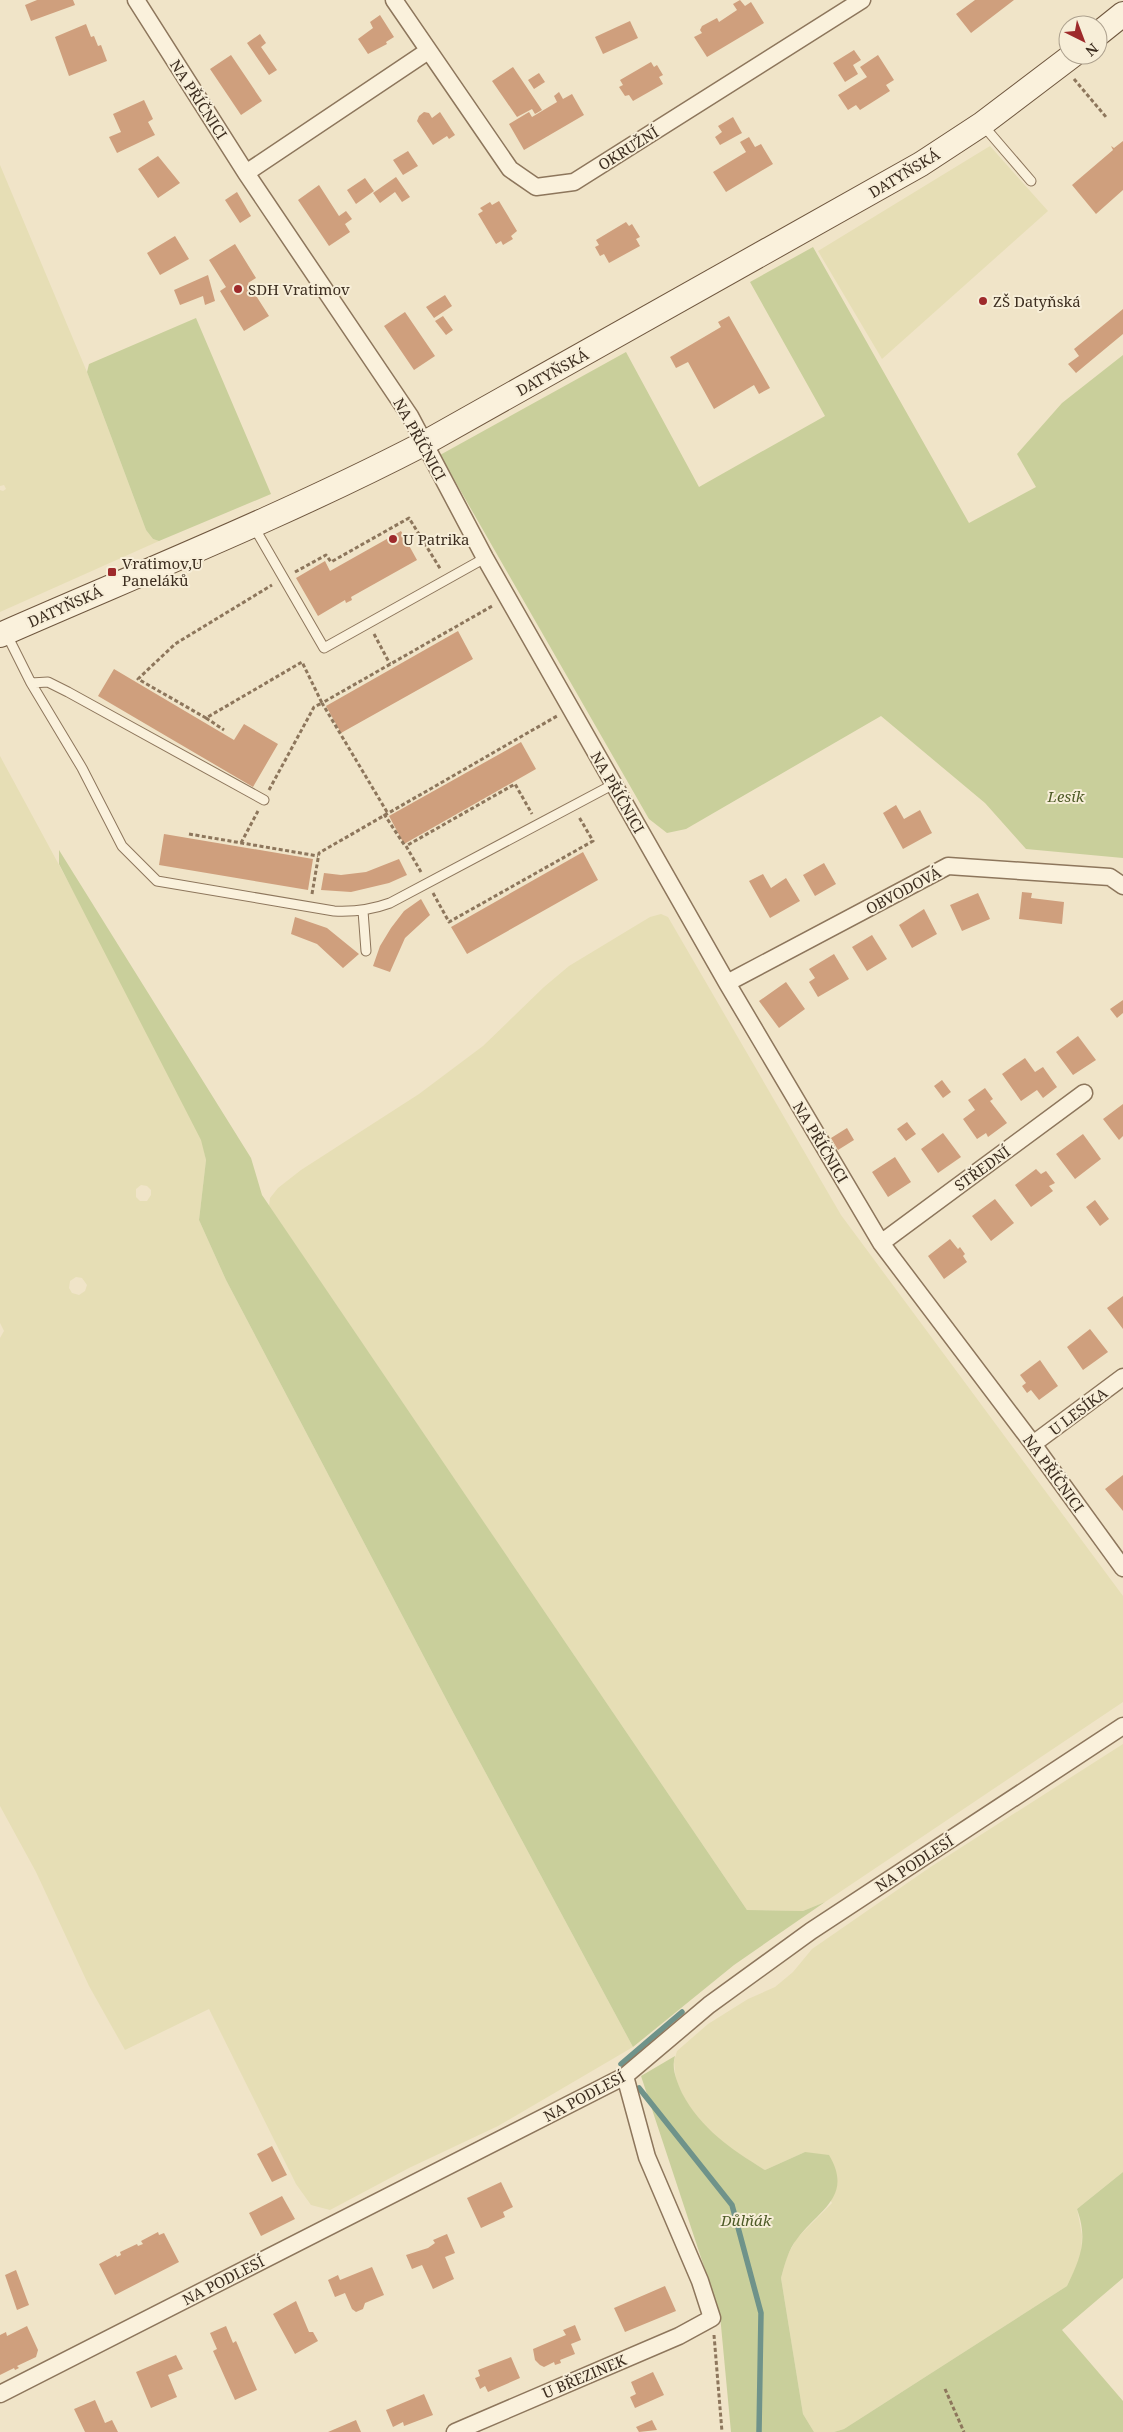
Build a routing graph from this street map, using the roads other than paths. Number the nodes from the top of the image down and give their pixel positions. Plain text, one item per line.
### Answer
1 (136, 0) edge
2 (394, 0) edge
3 (862, 0) edge
4 (1123, 14) edge
5 (1108, 26) edge
6 (428, 51) junction
7 (1060, 65) edge
8 (982, 124) junction
9 (246, 172) junction
10 (1031, 181) dead end
11 (423, 444) junction
12 (253, 524) junction
13 (485, 558) junction
14 (3, 634) edge
15 (31, 683) junction
16 (614, 784) junction
17 (264, 800) road end
18 (1123, 886) edge
19 (363, 911) junction
20 (366, 951) dead end
21 (727, 983) junction
22 (1084, 1093) dead end
23 (881, 1243) junction
24 (1123, 1377) edge
25 (1033, 1444) junction
26 (1123, 1568) edge
27 (1123, 1726) edge
28 (625, 2076) junction
29 (0, 2394) edge
30 (455, 2432) edge

1 - 9 street, NA PŘÍČNICI
2 - 6 street, OKRUŽNÍ
3 - 6 street, OKRUŽNÍ
4 - 5 main road
6 - 9 street
7 - 8 main road, DATYŇSKÁ
8 - 10 lane
8 - 11 main road, DATYŇSKÁ
9 - 11 street, NA PŘÍČNICI
11 - 12 main road, DATYŇSKÁ
11 - 13 street, NA PŘÍČNICI
12 - 13 lane
12 - 14 main road, DATYŇSKÁ
13 - 16 street, NA PŘÍČNICI
14 - 15 lane
15 - 17 lane
15 - 19 lane
16 - 19 lane
16 - 21 street, NA PŘÍČNICI
18 - 21 street, OBVODOVÁ
19 - 20 lane
21 - 23 street, NA PŘÍČNICI
22 - 23 street, STŘEDNÍ
23 - 25 street, NA PŘÍČNICI
24 - 25 street, U LESÍKA
25 - 26 street, NA PŘÍČNICI
27 - 28 street, NA PODLESÍ
28 - 29 street, NA PODLESÍ
28 - 30 street, U BŘEZINEK

